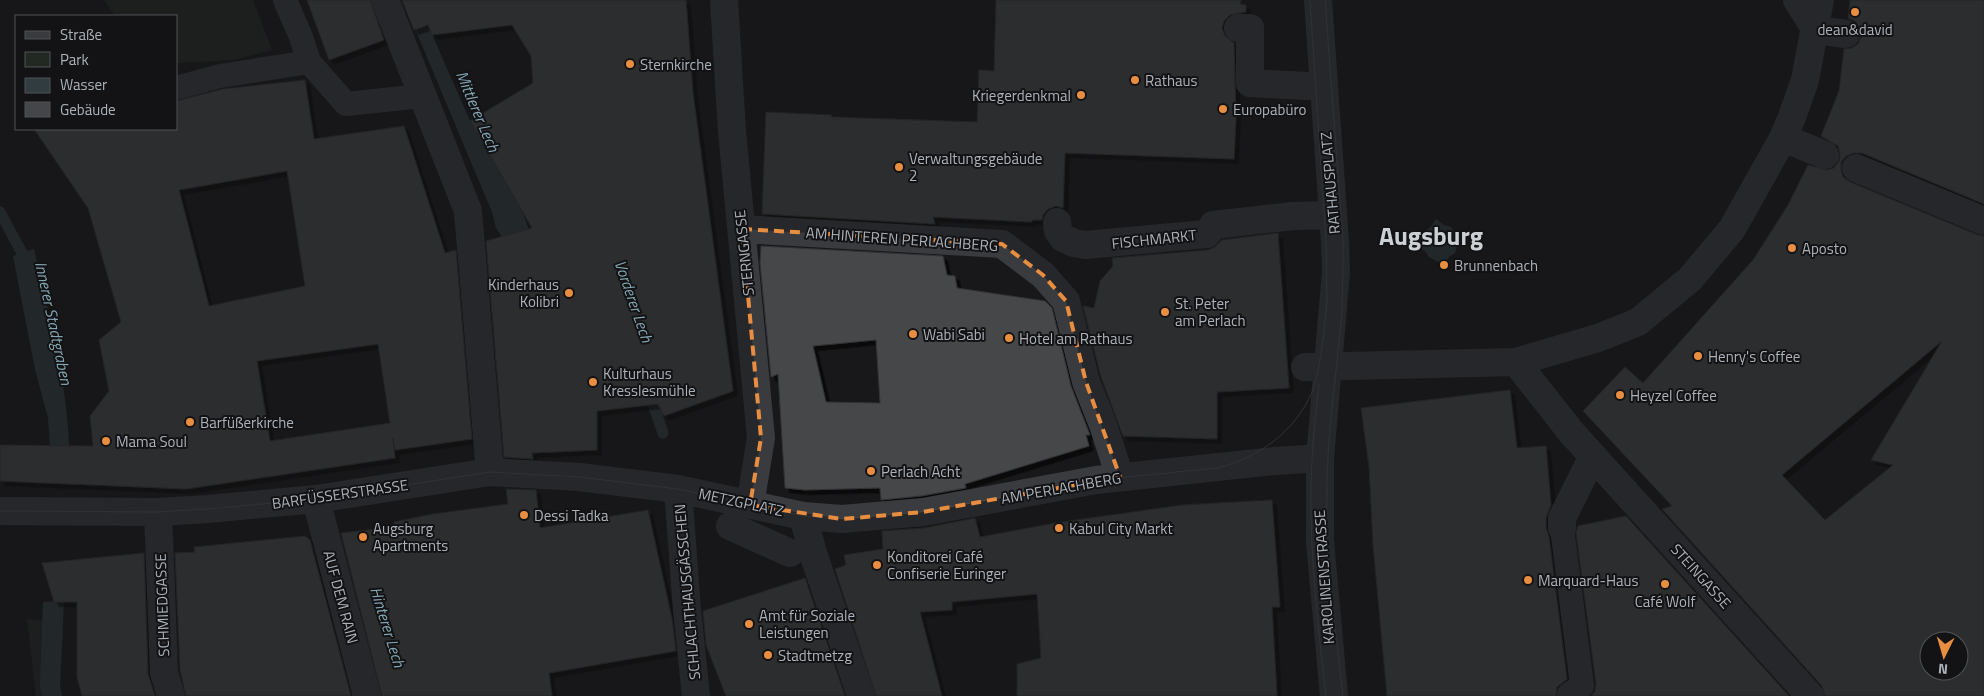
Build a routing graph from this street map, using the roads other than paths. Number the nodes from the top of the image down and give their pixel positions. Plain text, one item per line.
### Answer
1 (285, 0) edge
2 (384, 0) edge
3 (724, 0) edge
4 (1318, 0) edge
5 (1797, 0) edge
6 (1820, 0) edge
7 (1238, 28) dead end
8 (1816, 30) junction
9 (1846, 34) dead end
10 (309, 62) junction
11 (1307, 86) dead end
12 (178, 87) edge
13 (422, 96) junction
14 (1783, 138) junction
15 (1825, 155) dead end
16 (1856, 168) dead end
17 (1333, 215) junction
18 (1984, 220) edge
19 (1057, 222) dead end
20 (742, 229) junction
21 (1516, 362) junction
22 (1316, 367) junction
23 (1593, 456) junction
24 (1320, 458) junction
25 (490, 472) junction
26 (1120, 477) junction
27 (678, 488) junction
28 (316, 499) junction
29 (750, 504) junction
30 (4, 511) edge
31 (158, 512) junction
32 (803, 516) junction
33 (730, 526) dead end
34 (1562, 528) joint
35 (790, 553) dead end
36 (1569, 694) dead end
37 (170, 696) edge
38 (367, 696) edge
39 (696, 696) edge
40 (861, 696) edge
41 (1334, 696) edge
42 (1810, 696) edge

1 - 10 lane
2 - 13 street
3 - 20 street, STERNGASSE
4 - 17 street, RATHAUSPLATZ
5 - 8 street
6 - 8 street
7 - 11 street
8 - 9 street
8 - 14 street
10 - 12 lane
10 - 13 lane
13 - 25 street
14 - 15 street
14 - 21 street
16 - 18 street
17 - 19 street, FISCHMARKT
17 - 22 street, RATHAUSPLATZ
20 - 26 street, AM HINTEREN PERLACHBERG
20 - 29 street, STERNGASSE
21 - 22 street
21 - 23 street, STEINGASSE
22 - 24 street, RATHAUSPLATZ
23 - 34 street
23 - 42 street, STEINGASSE
24 - 26 street, AM PERLACHBERG
24 - 41 street, KAROLINENSTRASSE
25 - 27 street, BARFÜSSERSTRASSE
25 - 28 street, BARFÜSSERSTRASSE
26 - 32 street, AM PERLACHBERG
27 - 29 street, METZGPLATZ
27 - 39 street, SCHLACHTHAUSGÄSSCHEN
28 - 31 street, BARFÜSSERSTRASSE
28 - 38 street, AUF DEM RAIN
29 - 32 street, METZGPLATZ
30 - 31 street, BARFÜSSERSTRASSE
31 - 37 street, SCHMIEDGASSE
32 - 40 street
33 - 35 street, METZGPLATZ
34 - 36 lane

